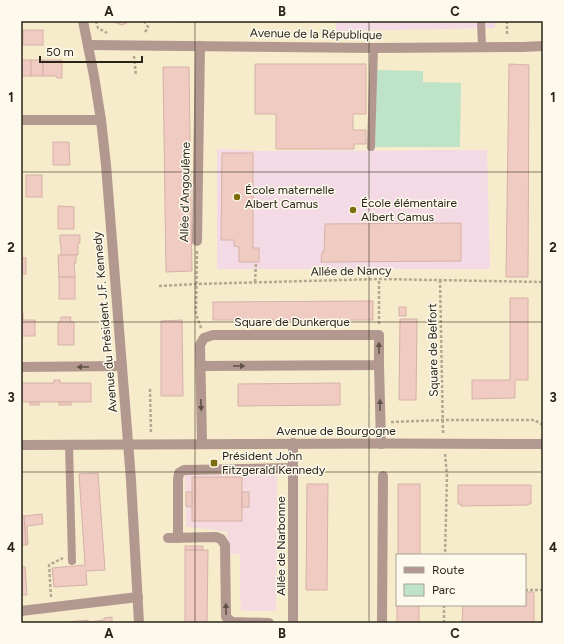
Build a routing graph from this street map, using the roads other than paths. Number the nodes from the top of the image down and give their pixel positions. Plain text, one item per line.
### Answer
1 (83, 21) edge
2 (481, 21) edge
3 (88, 45) junction
4 (200, 46) junction
5 (543, 46) edge
6 (482, 47) junction
7 (374, 48) junction
8 (21, 120) edge
9 (101, 120) junction
10 (372, 147) dead end
11 (198, 241) road end
12 (379, 365) junction
13 (122, 366) junction
14 (200, 366) junction
15 (21, 367) edge
16 (202, 443) junction
17 (294, 444) junction
18 (381, 444) junction
19 (543, 444) edge
20 (21, 445) edge
21 (69, 445) junction
22 (128, 445) junction
23 (294, 468) junction
24 (383, 476) dead end
25 (72, 557) road end
26 (138, 597) junction
27 (21, 611) edge
28 (139, 623) edge
29 (269, 623) edge
30 (293, 623) edge
31 (382, 623) edge

1 - 3 street, Avenue du Président J.F. Kennedy
2 - 6 lane
3 - 4 street, Avenue de la République
3 - 9 street, Avenue du Président J.F. Kennedy
4 - 7 street, Avenue de la République
4 - 11 street, Allée d'Angoulême
5 - 6 street, Avenue de la République
6 - 7 street, Avenue de la République
7 - 10 lane
8 - 9 street
9 - 13 street, Avenue du Président J.F. Kennedy
14 -> 12 street
12 -> 14 street, Square de Dunkerque
18 -> 12 street
13 -> 15 street
13 - 22 street, Avenue du Président J.F. Kennedy
14 -> 16 street
16 - 17 street, Avenue de Bourgogne
16 - 22 street, Avenue de Bourgogne
17 - 18 street, Avenue de Bourgogne
17 - 23 street, Allée de Narbonne
18 - 19 street, Avenue de Bourgogne
20 - 21 street, Avenue de Bourgogne
21 - 22 street, Avenue de Bourgogne
21 - 25 lane
22 - 26 street, Avenue du Président J.F. Kennedy
29 -> 23 street
23 - 30 street, Allée de Narbonne
24 - 31 street
26 - 27 street
26 - 28 street, Avenue du Président J.F. Kennedy

